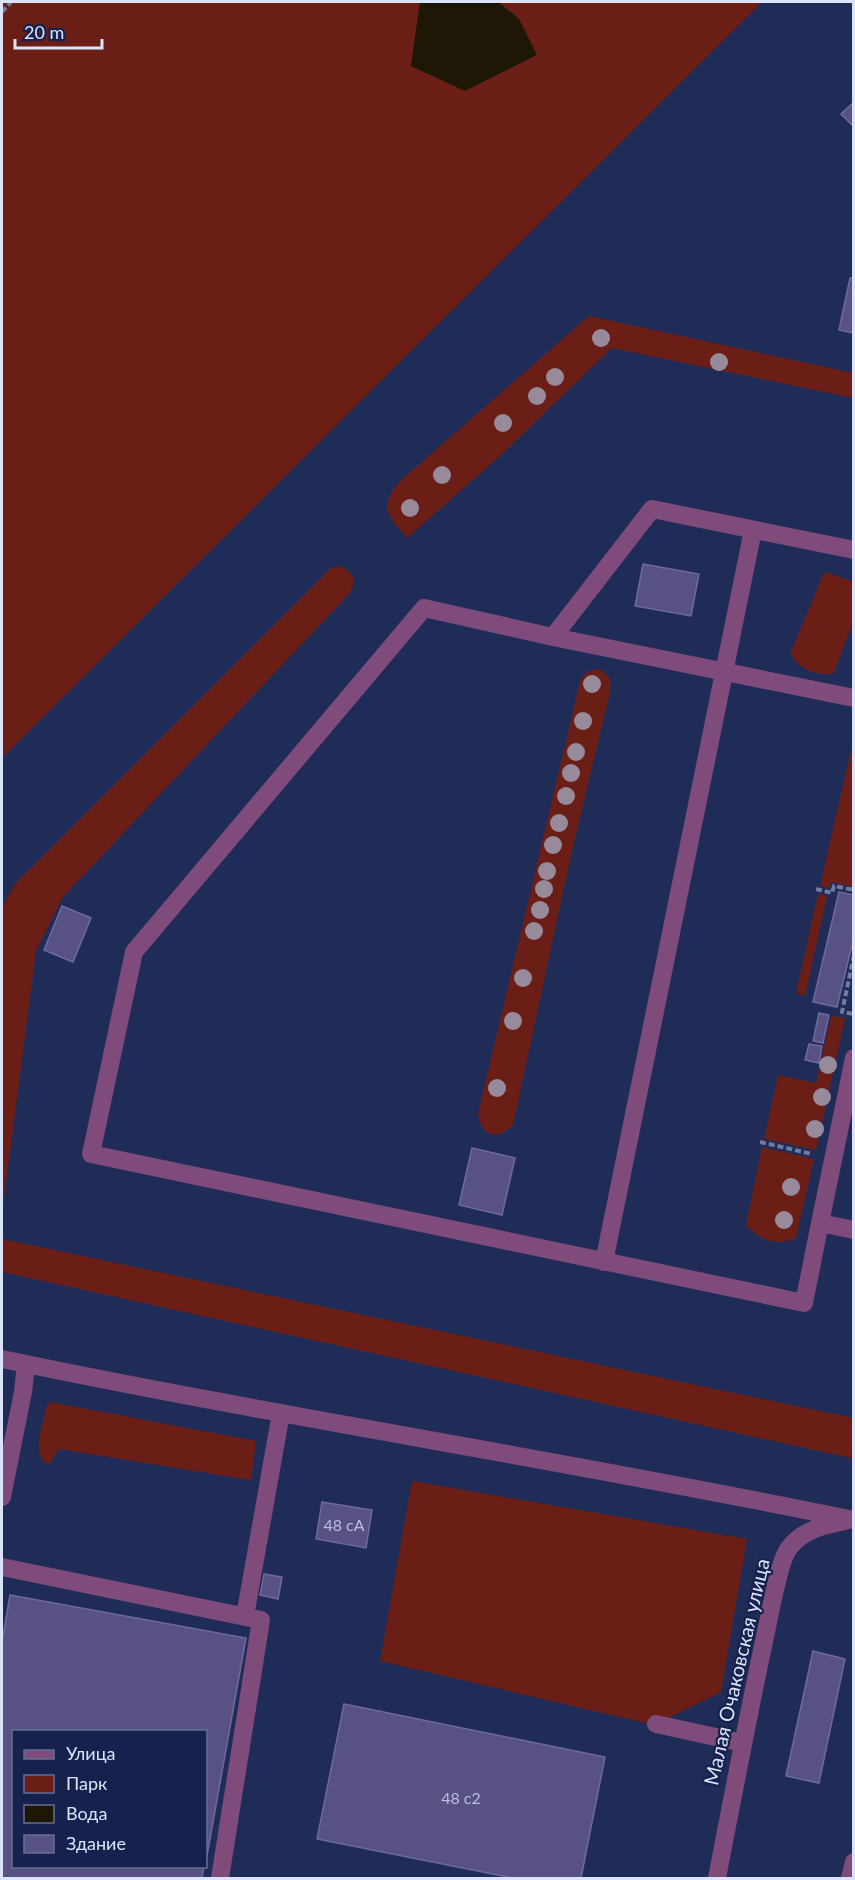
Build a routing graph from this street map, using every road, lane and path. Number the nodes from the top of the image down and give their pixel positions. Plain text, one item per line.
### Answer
1 (11, 2) edge
2 (2, 12) edge
3 (753, 530) junction
4 (854, 550) edge
5 (553, 637) junction
6 (725, 671) junction
7 (854, 698) edge
8 (816, 890) dead end
9 (854, 890) edge
10 (854, 955) edge
11 (854, 1014) edge
12 (854, 1058) edge
13 (759, 1142) dead end
14 (833, 1159) junction
15 (820, 1223) junction
16 (854, 1230) edge
17 (604, 1262) junction
18 (2, 1359) edge
19 (26, 1364) junction
20 (281, 1413) junction
21 (2, 1497) edge
22 (852, 1519) edge
23 (2, 1567) edge
24 (245, 1616) junction
25 (656, 1724) dead end
26 (742, 1743) junction
27 (853, 1862) edge
28 (220, 1878) edge
29 (717, 1878) edge
30 (850, 1878) edge

1 - 2 path
3 - 4 street
3 - 5 street
3 - 6 street
5 - 6 street
5 - 17 street
6 - 7 street
6 - 17 street
8 - 9 path
10 - 11 path
12 - 14 street
13 - 14 path
14 - 15 street
15 - 16 street
15 - 17 street
18 - 19 street
19 - 20 street
19 - 21 street
20 - 22 street
20 - 24 street
22 - 26 street, Малая Очаковская улица
23 - 24 street
24 - 28 street
25 - 26 street
26 - 29 street, Малая Очаковская улица
27 - 30 street

